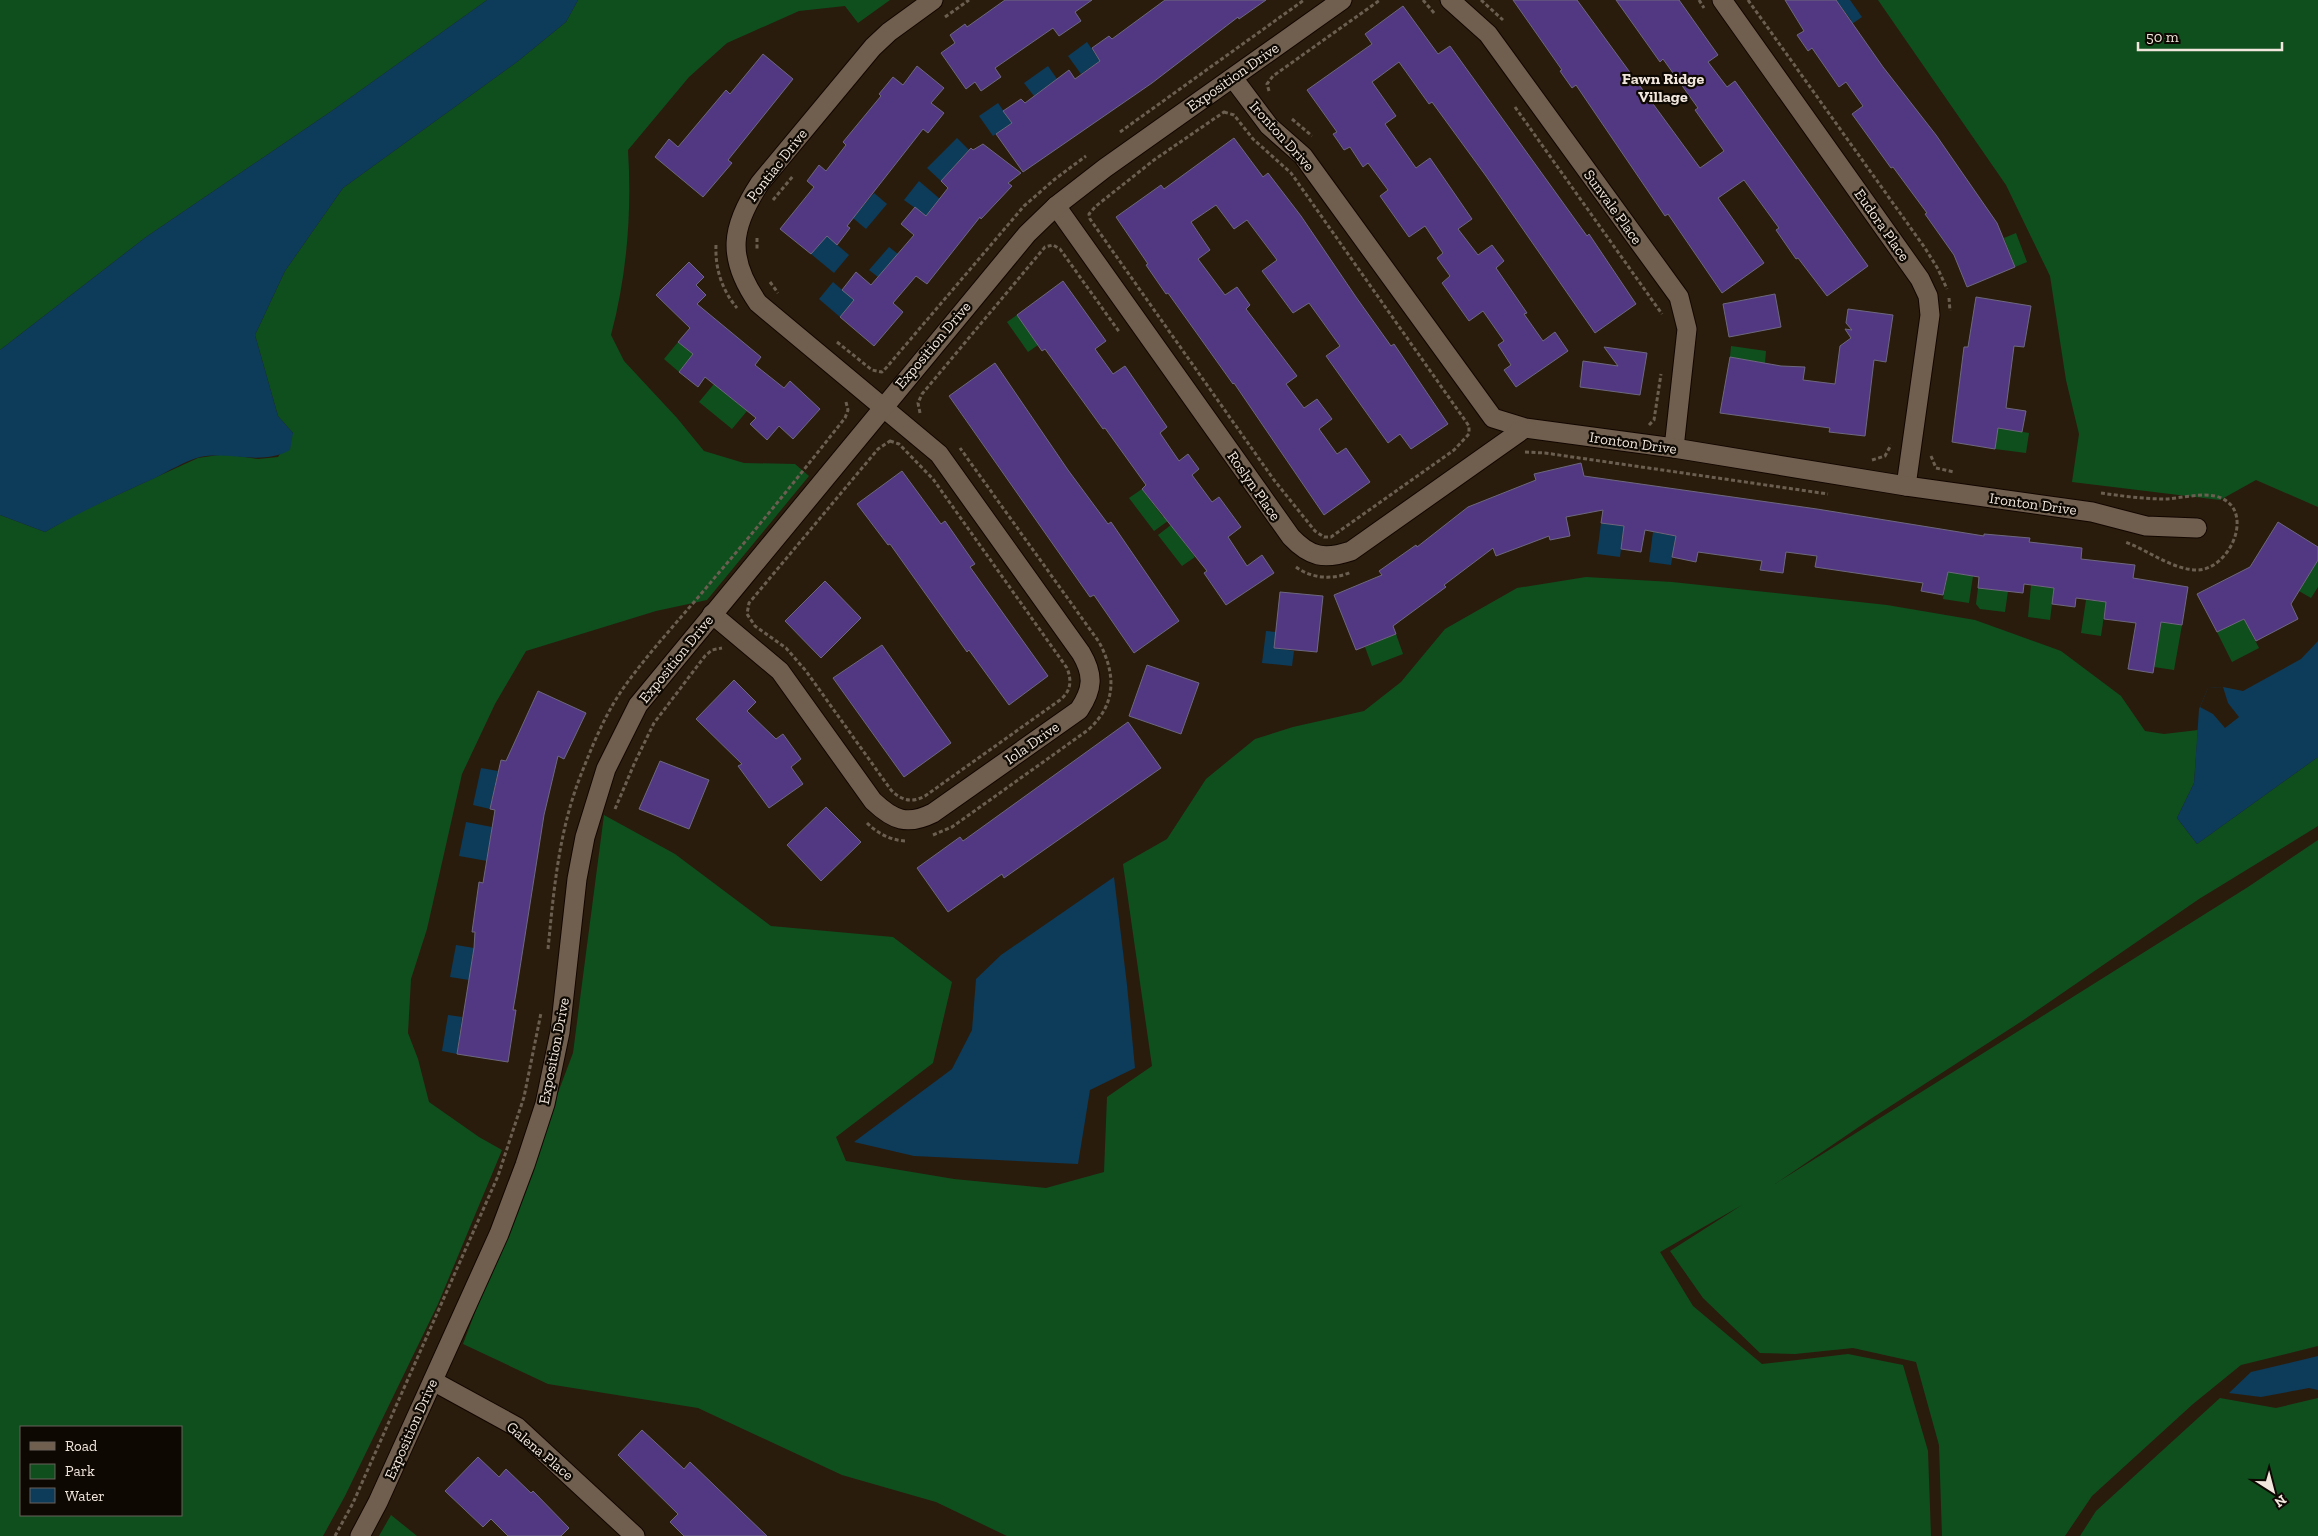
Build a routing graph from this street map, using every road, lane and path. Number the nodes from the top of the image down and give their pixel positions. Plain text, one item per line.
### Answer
1 (933, 0) edge
2 (1342, 0) edge
3 (1380, 0) edge
4 (1423, 0) edge
5 (1450, 0) edge
6 (1481, 0) edge
7 (1699, 0) edge
8 (1722, 0) edge
9 (1705, 9) dead end
10 (1437, 16) dead end
11 (1508, 27) dead end
12 (1233, 78) junction
13 (1271, 95) dead end
14 (1513, 104) dead end
15 (1234, 115) joint
16 (1290, 117) dead end
17 (1318, 143) dead end
18 (795, 174) dead end
19 (769, 206) dead end
20 (1056, 206) junction
21 (1004, 228) dead end
22 (759, 229) dead end
23 (1054, 241) dead end
24 (1050, 245) dead end
25 (757, 254) dead end
26 (768, 280) dead end
27 (783, 297) dead end
28 (1665, 319) dead end
29 (836, 341) dead end
30 (1662, 372) dead end
31 (883, 407) junction
32 (1644, 426) dead end
33 (1525, 428) junction
34 (1893, 435) dead end
35 (885, 443) joint
36 (1674, 448) junction
37 (1864, 459) dead end
38 (1906, 486) junction
39 (2197, 528) dead end
40 (712, 614) junction
41 (433, 1381) junction
42 (360, 1536) edge
43 (635, 1536) edge

1 - 31 street, Pontiac Drive
2 - 12 street, Exposition Drive
3 - 13 path
4 - 10 path
5 - 36 street, Sunvale Place
6 - 11 path
7 - 9 path
8 - 38 street, Eudora Place
12 - 20 street, Exposition Drive
12 - 33 street, Ironton Drive
14 - 28 path
15 - 15 path
16 - 17 path
18 - 19 path
20 - 31 street, Exposition Drive
20 - 33 street, Roslyn Place
21 - 29 path
22 - 25 path
23 - 24 path
26 - 27 path
30 - 32 path
31 - 40 street, Exposition Drive
31 - 40 street, Iola Drive
33 - 36 street, Ironton Drive
34 - 37 path
35 - 35 path
36 - 38 street, Ironton Drive
38 - 39 street, Ironton Drive
40 - 41 street, Exposition Drive
41 - 42 street, Exposition Drive
41 - 43 street, Galena Place

